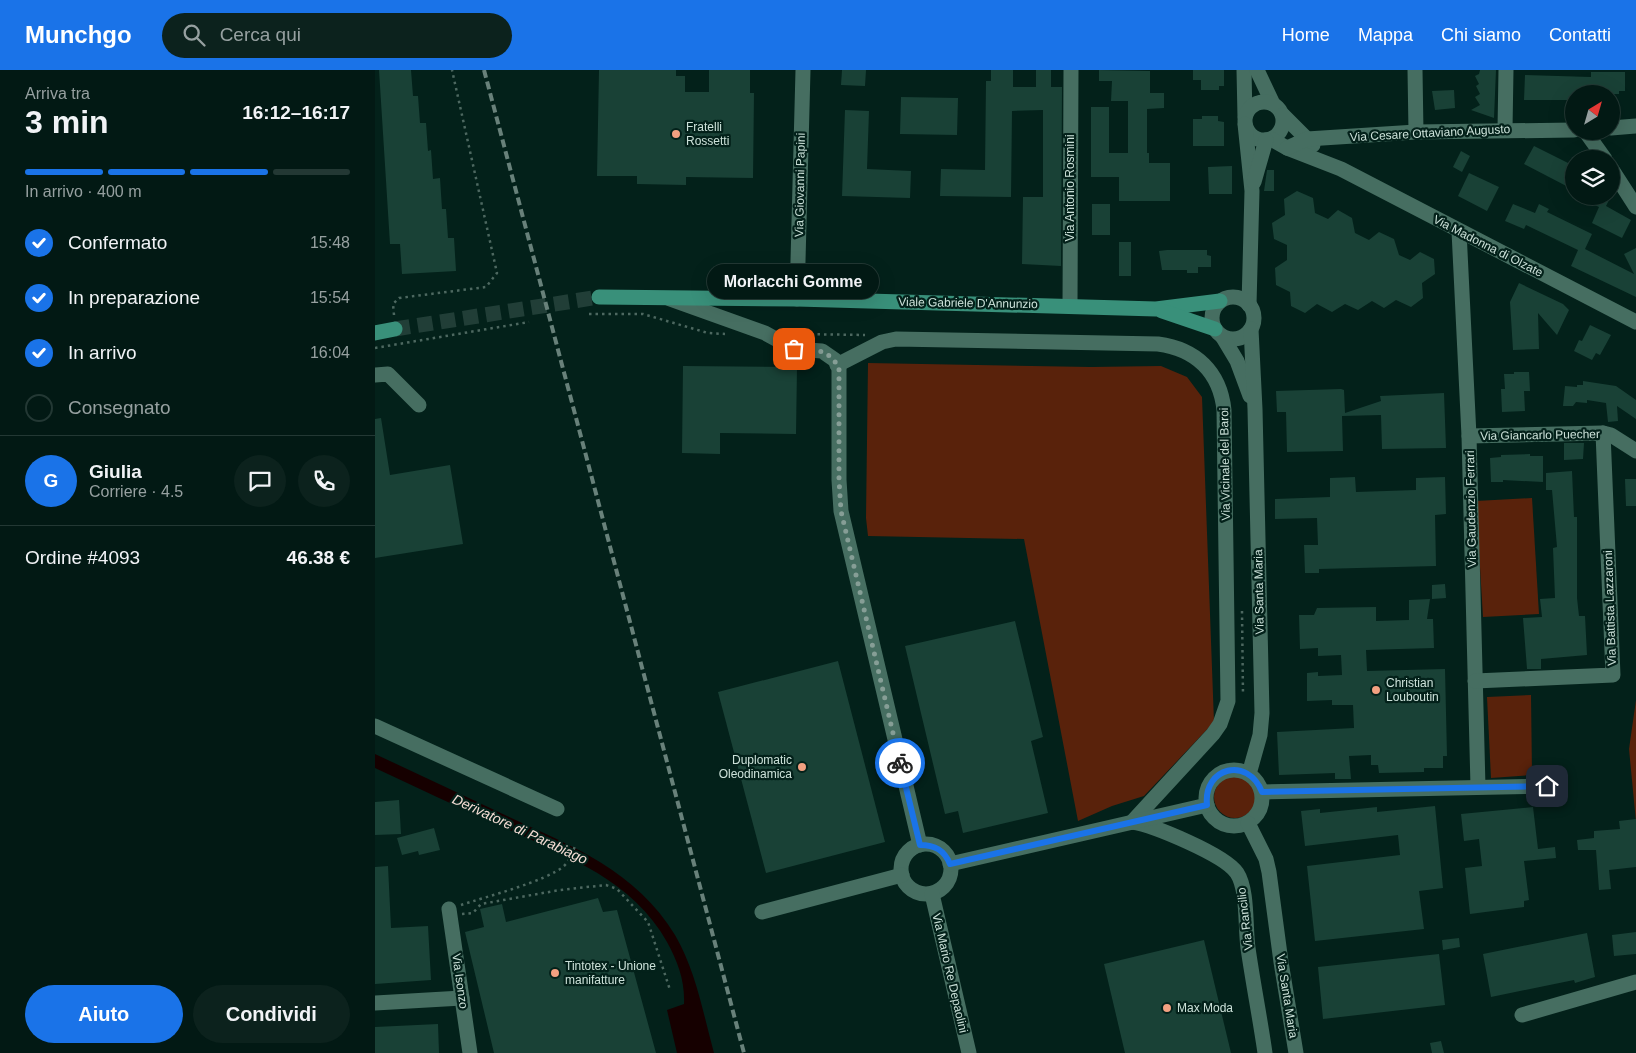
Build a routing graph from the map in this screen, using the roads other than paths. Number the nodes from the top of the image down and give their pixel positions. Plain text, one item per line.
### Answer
1 (803, 70) edge
2 (1071, 70) edge
3 (1244, 70) edge
4 (1257, 70) edge
5 (1415, 70) edge
6 (1506, 70) edge
7 (1278, 109) junction
8 (1245, 120) junction
9 (1636, 126) edge
10 (1620, 127) edge
11 (1505, 129) junction
12 (1565, 130) edge
13 (1417, 132) junction
14 (1268, 139) junction
15 (1307, 139) junction
16 (1287, 148) junction
17 (1341, 169) junction
18 (1620, 182) edge
19 (1252, 191) junction
20 (1636, 207) edge
21 (1459, 231) junction
22 (1251, 257) junction
23 (599, 298) tunnel mouth
24 (669, 298) junction
25 (797, 299) junction
26 (1225, 299) junction
27 (1249, 305) junction
28 (1070, 306) junction
29 (1156, 309) junction
30 (1636, 322) edge
31 (395, 329) tunnel mouth
32 (1251, 329) junction
33 (375, 333) edge
34 (1218, 333) junction
35 (837, 364) junction
36 (375, 375) edge
37 (419, 405) dead end
38 (1255, 409) junction
39 (1603, 434) junction
40 (1469, 436) junction
41 (1636, 451) edge
42 (1475, 681) junction
43 (375, 726) edge
44 (1249, 774) junction
45 (1547, 786) dead end
46 (1478, 787) junction
47 (1262, 792) junction
48 (1207, 805) junction
49 (557, 809) dead end
50 (1131, 822) junction
51 (1248, 823) junction
52 (920, 845) junction
53 (950, 864) junction
54 (902, 875) junction
55 (932, 894) junction
56 (450, 912) road end
57 (762, 912) dead end
58 (1636, 982) edge
59 (462, 998) junction
60 (375, 1003) edge
61 (1522, 1015) dead end
62 (470, 1053) edge
63 (969, 1053) edge
64 (1265, 1053) edge
65 (1296, 1053) edge

1 - 25 street, Via Giovanni Papini
2 - 28 street, Via Antonio Rosmini
3 - 8 street, Via Santa Maria
4 - 7 street
5 - 13 street
6 - 11 street
7 - 8 street
7 - 14 street, Via Santa Maria
7 - 15 street, Via Madonna di Olzate
8 - 14 street
8 - 19 street, Via Santa Maria
9 - 10 street
11 - 12 street, Via Cesare Ottaviano Augusto
11 - 13 street, Via Cesare Ottaviano Augusto
13 - 15 street, Via Cesare Ottaviano Augusto
14 - 16 street, Via Madonna di Olzate
14 - 19 street, Via Santa Maria
15 - 16 street, Via Cesare Ottaviano Augusto
15 - 17 street, Via Madonna di Olzate
16 - 17 street, Via Madonna di Olzate
17 - 21 street, Via Madonna di Olzate
18 - 20 street
19 - 22 street, Via Santa Maria
21 - 30 street, Via Madonna di Olzate
21 - 40 street, Via Gaudenzio Ferrari
22 - 26 street, Via Santa Maria
22 - 27 street, Via Santa Maria
23 - 24 main road, Viale Gabriele D'Annunzio
24 - 25 main road, Viale Gabriele D'Annunzio
24 - 35 street
25 - 28 main road, Viale Gabriele D'Annunzio
26 - 27 street
26 - 29 main road, Viale Gabriele D'Annunzio
26 - 34 street, Via Santa Maria
27 - 32 street, Via Santa Maria
28 - 29 main road, Viale Gabriele D'Annunzio
29 - 34 main road, Viale Gabriele D'Annunzio
31 - 33 main road
32 - 34 street
32 - 38 street, Via Santa Maria
34 - 38 street, Via Santa Maria
35 - 50 street, Via Vicinale del Baroi
35 - 52 street
36 - 37 street
38 - 44 street, Via Santa Maria
39 - 40 street, Via Giancarlo Puecher
39 - 41 street, Via Giancarlo Puecher
39 - 42 street, Via Battista Lazzaroni
40 - 42 street, Via Gaudenzio Ferrari
42 - 46 street, Via Gaudenzio Ferrari
43 - 49 street
44 - 47 street
44 - 48 street
45 - 46 street
46 - 47 street
47 - 51 street
48 - 50 street
48 - 51 street
50 - 53 street
50 - 64 street, Via Rancilio
51 - 65 street, Via Santa Maria
52 - 53 street
52 - 54 street
53 - 55 street
54 - 55 street
54 - 57 street
55 - 63 street, Via Mario Re Depaolini
56 - 59 street, Via Isonzo
58 - 61 street
59 - 60 street
59 - 62 street, Via Isonzo

